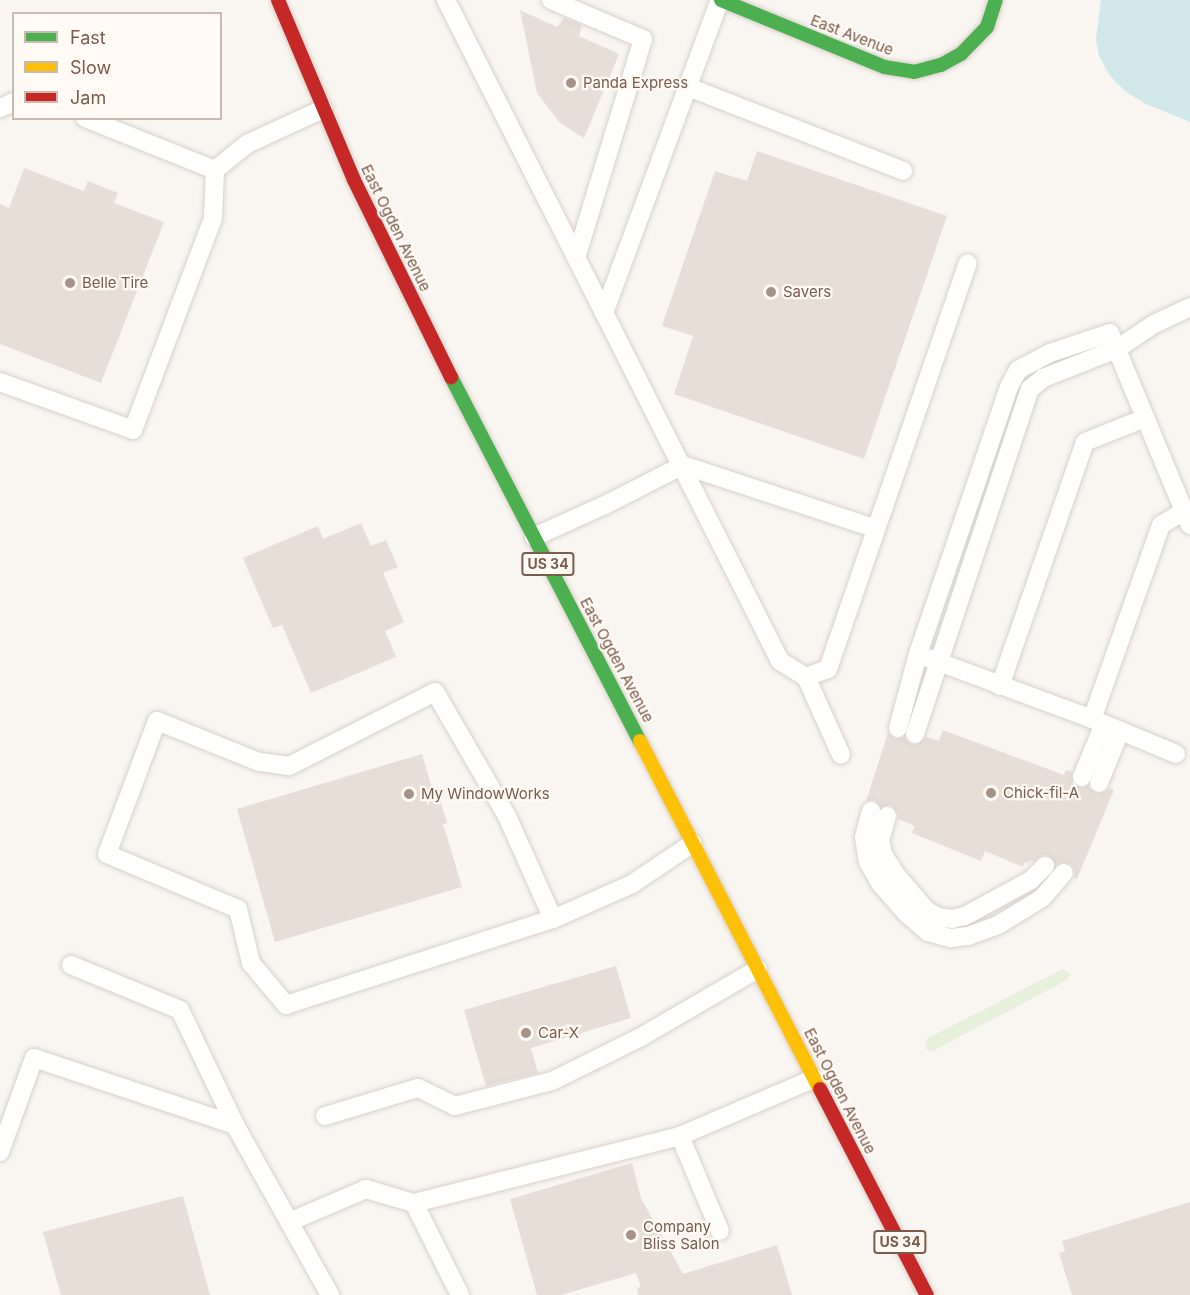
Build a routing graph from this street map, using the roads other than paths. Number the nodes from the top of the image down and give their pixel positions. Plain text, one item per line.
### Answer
1 (278, 0) edge
2 (446, 0) edge
3 (551, 0) edge
4 (721, 0) edge
5 (996, 0) edge
6 (688, 87) junction
7 (323, 109) junction
8 (90, 120) edge
9 (215, 170) junction
10 (903, 171) dead end
11 (576, 258) junction
12 (968, 263) dead end
13 (1190, 308) edge
14 (604, 313) junction
15 (1117, 350) junction
16 (0, 382) edge
17 (1145, 418) junction
18 (683, 465) junction
19 (1187, 518) edge
20 (876, 529) junction
21 (534, 537) junction
22 (918, 654) junction
23 (937, 662) junction
24 (806, 677) junction
25 (1000, 686) junction
26 (1106, 724) junction
27 (1176, 754) dead end
28 (841, 755) dead end
29 (1091, 780) dead end
30 (693, 843) junction
31 (1045, 866) dead end
32 (1064, 873) dead end
33 (553, 920) junction
34 (71, 965) dead end
35 (758, 969) junction
36 (815, 1078) junction
37 (325, 1116) dead end
38 (235, 1125) junction
39 (680, 1136) junction
40 (0, 1152) edge
41 (414, 1203) junction
42 (289, 1222) junction
43 (720, 1231) dead end
44 (330, 1295) edge
45 (460, 1295) edge
46 (927, 1295) edge

1 - 7 main road, East Ogden Avenue / US 34
2 - 11 lane
3 - 11 lane
4 - 5 main road, East Avenue
4 - 6 lane
6 - 10 lane
6 - 14 lane
7 - 9 lane
7 - 21 main road, East Ogden Avenue / US 34
8 - 9 lane
9 - 16 lane
11 - 14 lane
12 - 20 lane
13 - 15 lane
14 - 18 lane
15 - 17 lane
15 - 22 lane
15 - 23 lane
17 - 19 lane
17 - 25 lane
18 - 20 lane
18 - 21 lane
18 - 24 lane
19 - 26 lane
20 - 24 lane
21 - 30 main road, East Ogden Avenue / US 34
22 - 23 lane
22 - 23 lane
23 - 25 lane
24 - 28 lane
25 - 26 lane
26 - 27 lane
26 - 29 lane
30 - 33 lane
30 - 35 main road, East Ogden Avenue / US 34
31 - 32 lane
33 - 33 lane
34 - 38 lane
35 - 36 main road, East Ogden Avenue / US 34
35 - 37 lane
36 - 39 lane
36 - 46 main road, East Ogden Avenue / US 34
38 - 40 lane
38 - 42 lane
39 - 41 lane
39 - 43 lane
41 - 42 lane
41 - 45 lane
42 - 44 lane

